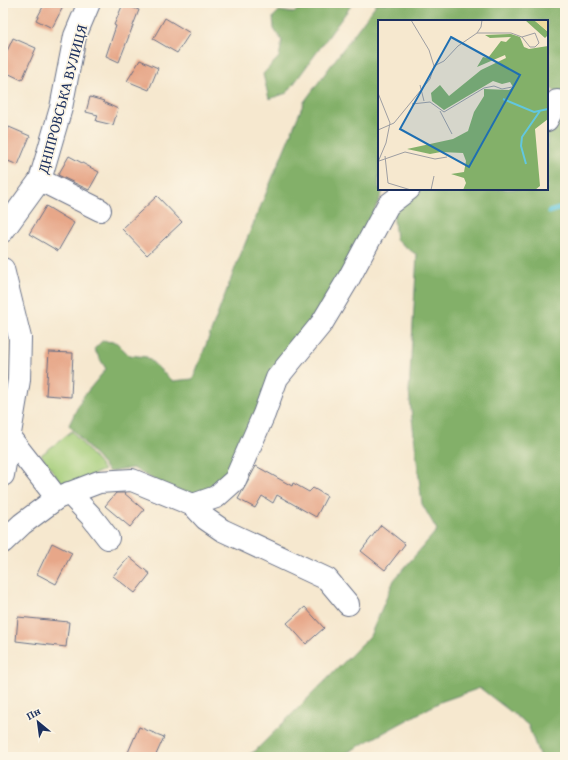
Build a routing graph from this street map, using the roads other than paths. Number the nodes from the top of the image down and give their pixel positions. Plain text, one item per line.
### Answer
1 (89, 3) edge
2 (557, 101) dead end
3 (548, 118) edge
4 (40, 180) junction
5 (408, 190) edge
6 (100, 210) dead end
7 (3, 232) edge
8 (3, 269) edge
9 (8, 311) edge
10 (6, 435) edge
11 (3, 475) edge
12 (63, 495) junction
13 (192, 505) junction
14 (108, 538) dead end
15 (3, 542) edge
16 (348, 604) dead end

1 - 4 street, ДНІПРОВСЬКА ВУЛИЦЯ
2 - 3 street
4 - 6 street
4 - 7 street, ДНІПРОВСЬКА ВУЛИЦЯ
5 - 13 street
8 - 9 street
9 - 10 street
10 - 11 street
10 - 12 street
12 - 13 street
12 - 14 street
12 - 15 street
13 - 16 street

